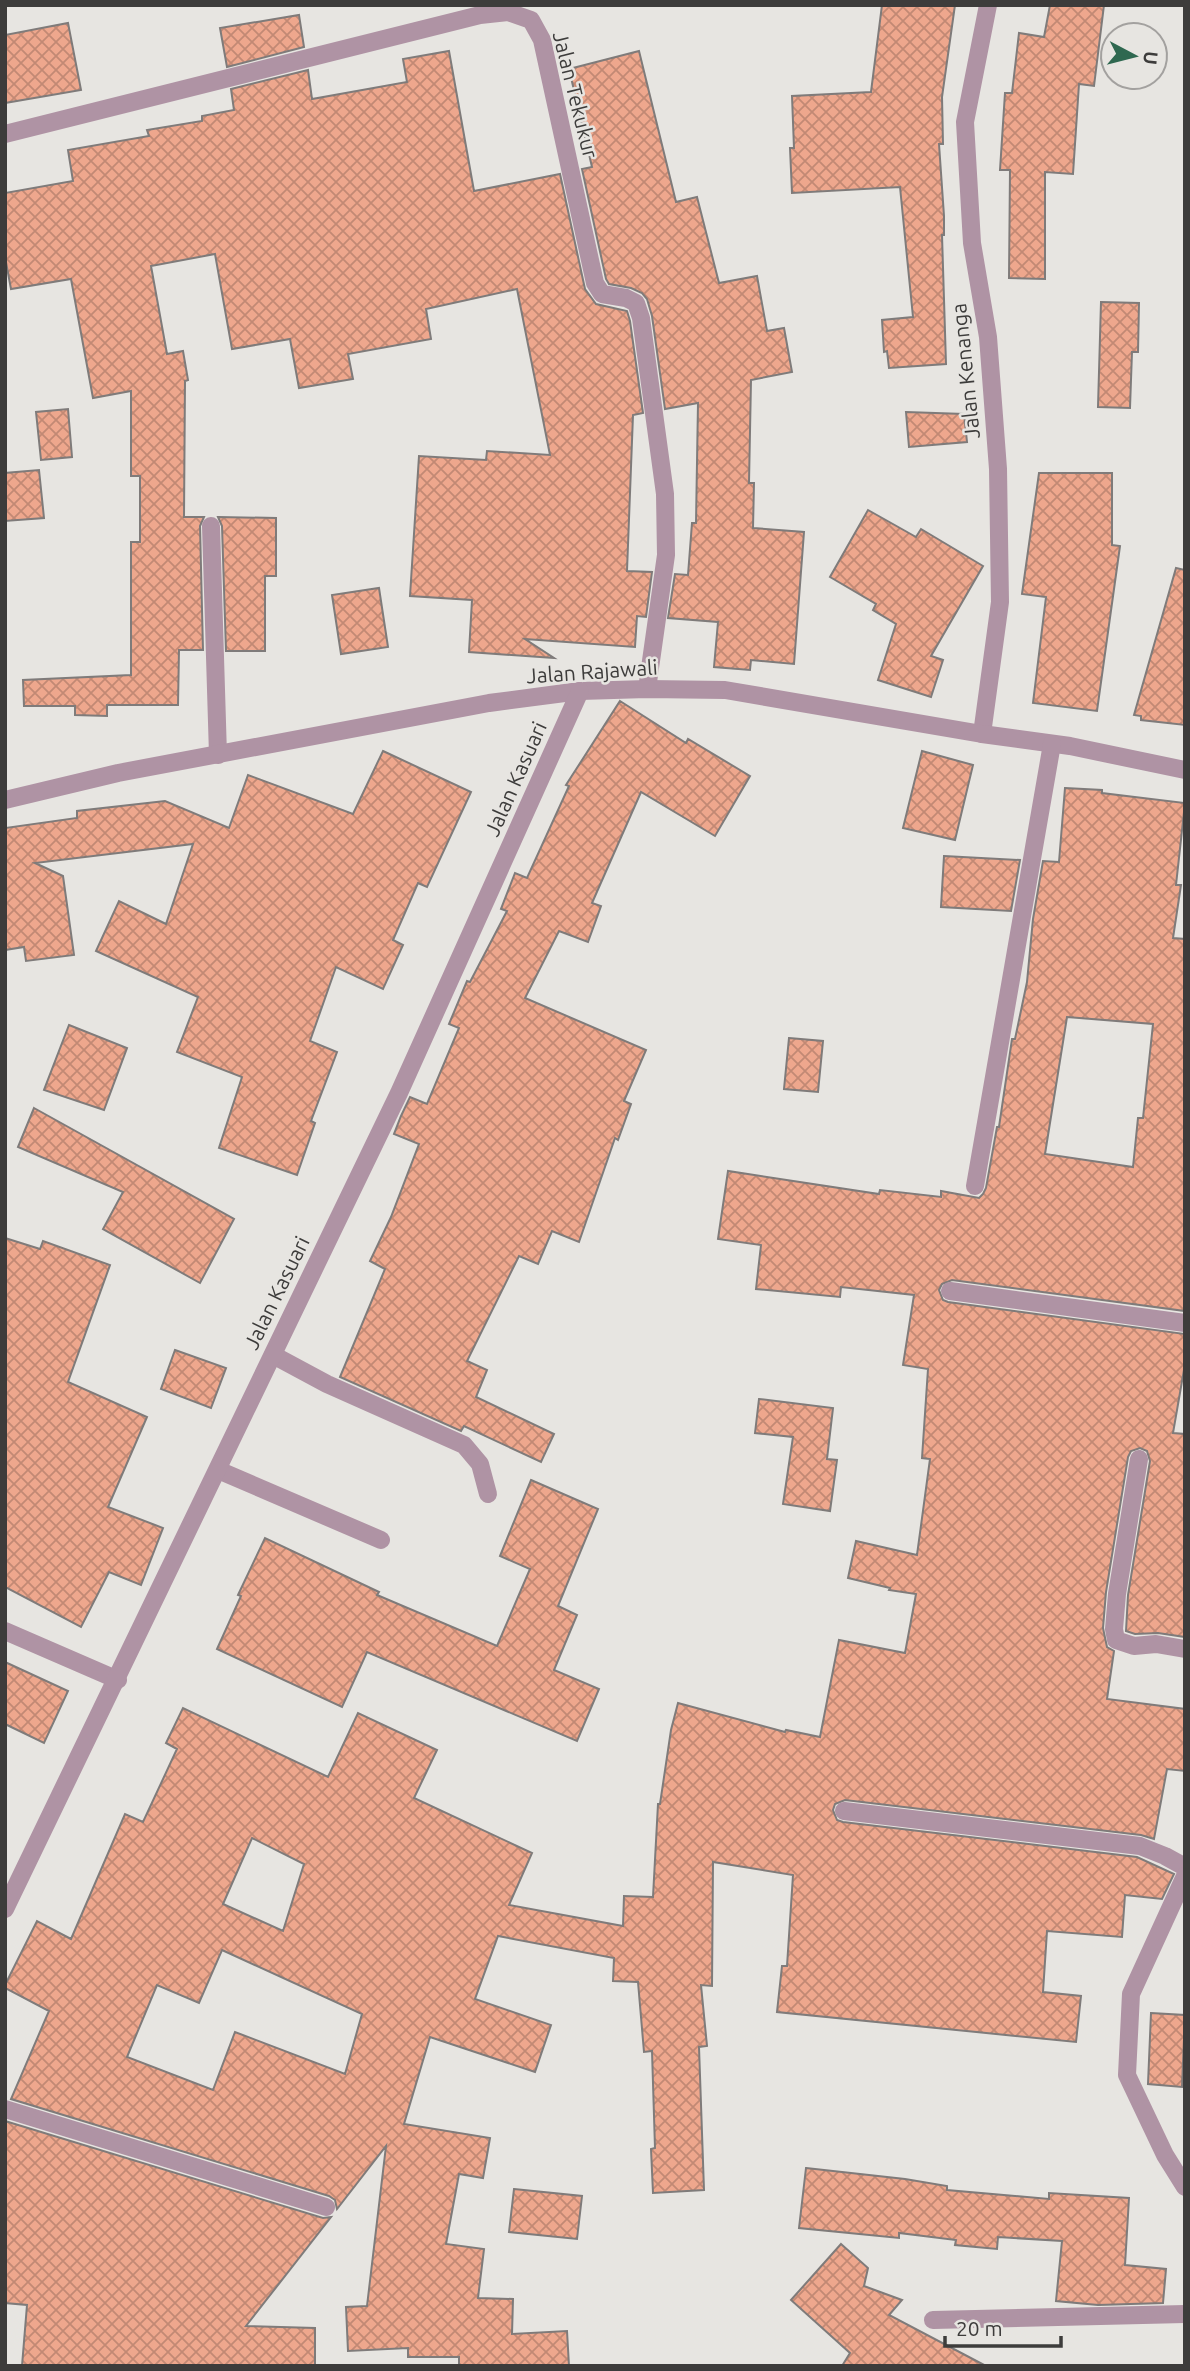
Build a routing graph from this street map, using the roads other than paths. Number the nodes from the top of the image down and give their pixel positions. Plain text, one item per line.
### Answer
1 (988, 5) edge
2 (444, 14) edge
3 (5, 134) edge
4 (211, 526) dead end
5 (646, 689) junction
6 (580, 691) junction
7 (982, 734) junction
8 (1052, 744) junction
9 (218, 755) junction
10 (1185, 770) edge
11 (5, 800) edge
12 (975, 1186) dead end
13 (950, 1292) dead end
14 (1185, 1323) edge
15 (273, 1355) junction
16 (1139, 1459) dead end
17 (218, 1470) junction
18 (488, 1494) dead end
19 (381, 1540) dead end
20 (5, 1631) edge
21 (1185, 1649) edge
22 (118, 1680) junction
23 (844, 1811) dead end
24 (1185, 1867) edge
25 (1185, 1877) edge
26 (5, 1909) edge
27 (5, 2109) edge
28 (1185, 2187) edge
29 (326, 2207) dead end
30 (1185, 2314) edge
31 (933, 2320) dead end

1 - 7 street, Jalan Kenanga
2 - 3 street, Jalan Tekukur
2 - 5 street, Jalan Tekukur
4 - 9 street
5 - 6 street, Jalan Rajawali
5 - 7 street, Jalan Rajawali
6 - 9 street, Jalan Rajawali
6 - 15 street, Jalan Kasuari
7 - 8 street, Jalan Rajawali
8 - 10 street, Jalan Rajawali
8 - 12 street
9 - 11 street, Jalan Rajawali
13 - 14 street
15 - 17 street, Jalan Kasuari
15 - 18 street
16 - 21 street
17 - 19 street
17 - 22 street, Jalan Kasuari
20 - 22 street
22 - 26 street, Jalan Kasuari
23 - 24 street
25 - 28 street
27 - 29 street
30 - 31 street

